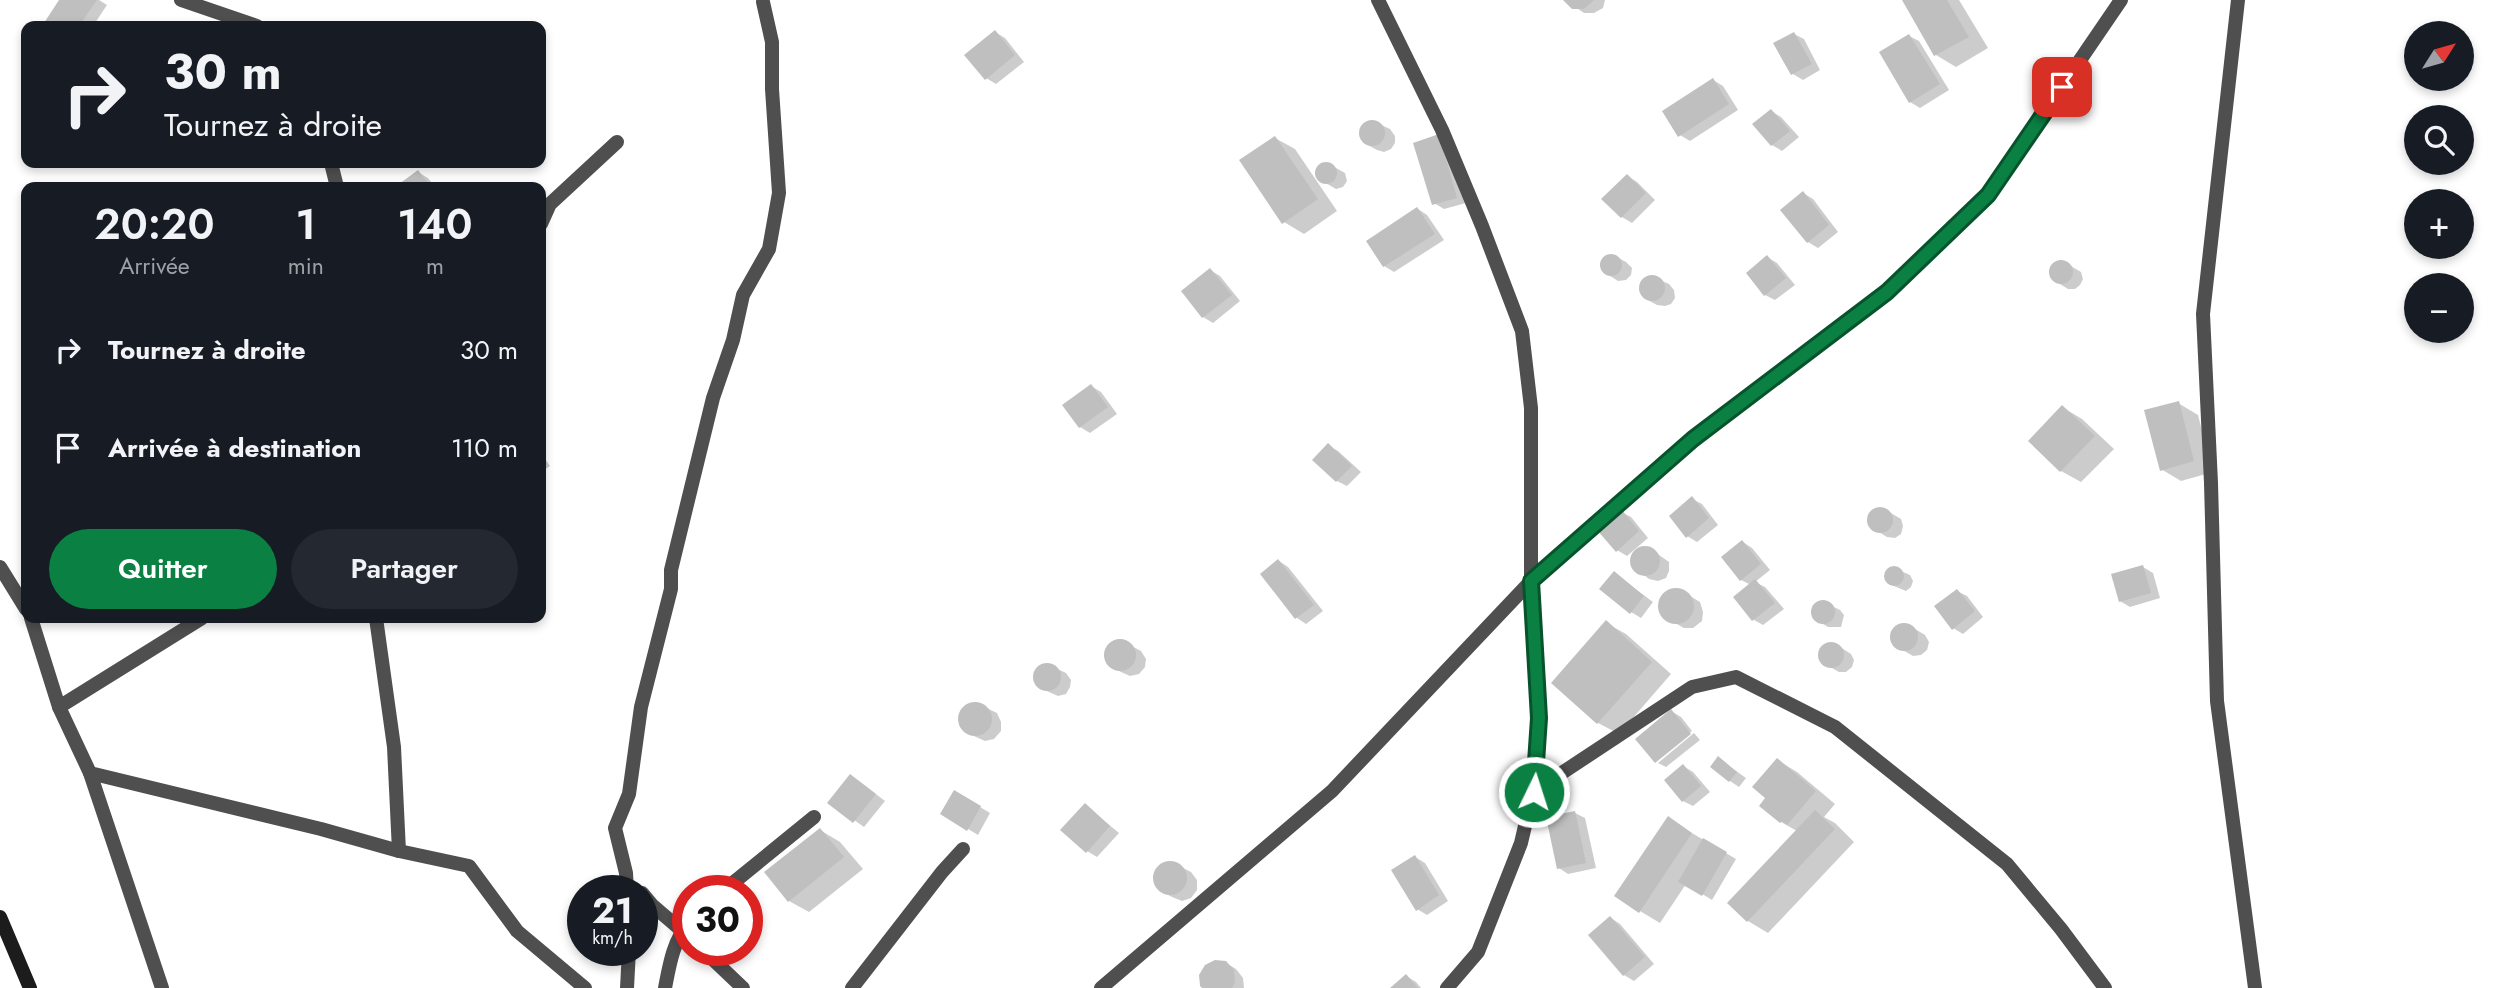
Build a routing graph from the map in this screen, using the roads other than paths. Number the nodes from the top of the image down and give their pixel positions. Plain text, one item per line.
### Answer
1 (181, 0) edge
2 (1378, 0) edge
3 (2121, 0) edge
4 (2238, 0) edge
5 (763, 2) dead end
6 (242, 21) edge
7 (617, 142) dead end
8 (546, 213) edge
9 (0, 567) edge
10 (1531, 581) junction
11 (21, 602) edge
12 (33, 623) edge
13 (194, 623) edge
14 (377, 623) edge
15 (59, 707) junction
16 (90, 773) junction
17 (1534, 792) junction
18 (814, 817) dead end
19 (963, 849) dead end
20 (399, 851) junction
21 (626, 873) edge
22 (743, 875) edge
23 (658, 910) edge
24 (0, 917) edge
25 (672, 920) edge
26 (672, 959) edge
27 (628, 966) edge
28 (720, 966) edge
29 (30, 988) edge
30 (162, 988) edge
31 (585, 988) edge
32 (627, 988) edge
33 (665, 988) edge
34 (743, 988) edge
35 (852, 988) edge
36 (1101, 988) edge
37 (1447, 988) edge
38 (2105, 988) edge
39 (2255, 988) edge

1 - 6 street
2 - 10 street
3 - 10 street
4 - 39 street
5 - 21 street
7 - 8 street
9 - 11 street
10 - 17 street
10 - 36 street
12 - 15 street
13 - 15 street
14 - 20 street
15 - 16 street
16 - 20 street
16 - 30 street
17 - 37 street
17 - 38 street
18 - 22 street
19 - 35 street
20 - 31 street
23 - 25 street
24 - 29 main road
26 - 33 street
27 - 32 street
28 - 34 street

